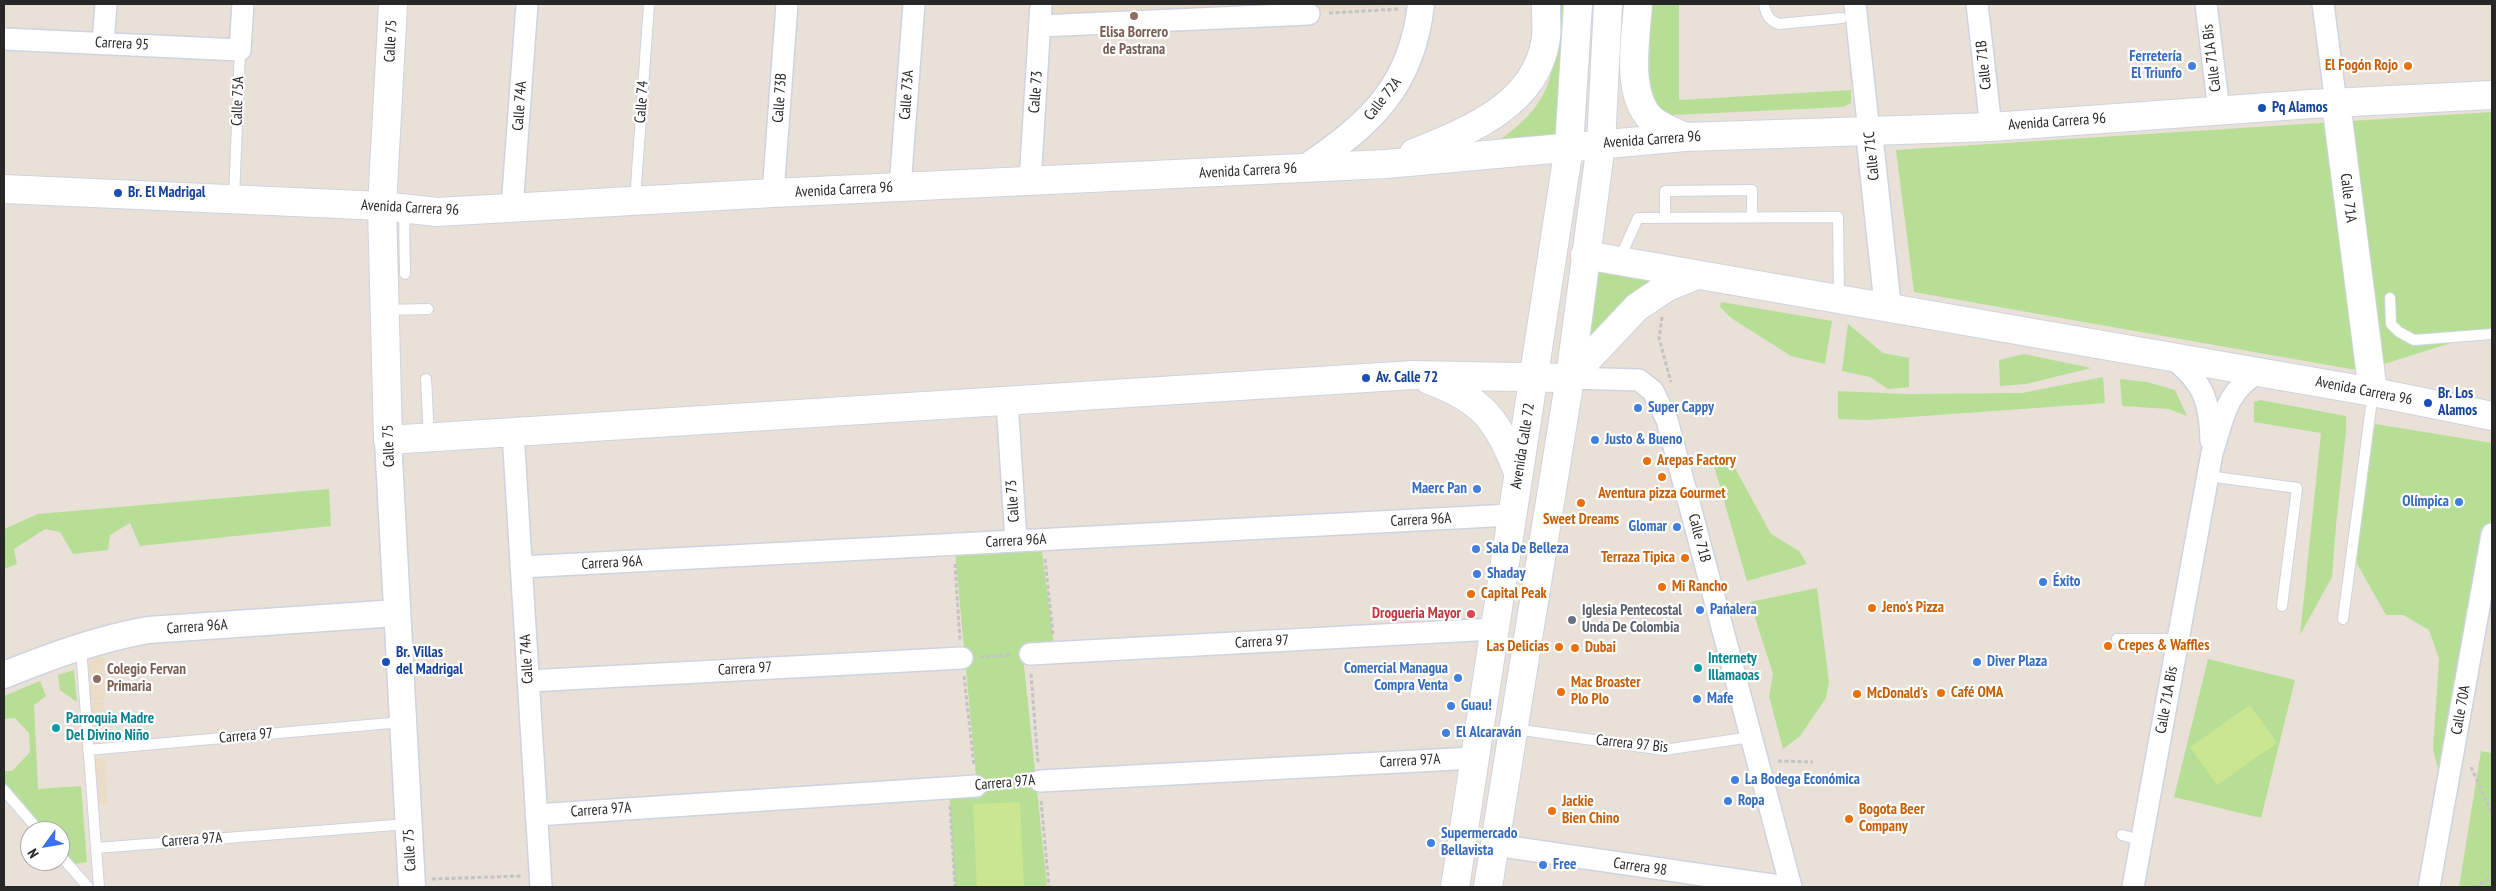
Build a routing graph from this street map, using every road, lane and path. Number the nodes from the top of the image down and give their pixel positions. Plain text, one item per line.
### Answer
1 (106, 4) edge
2 (243, 4) edge
3 (393, 4) edge
4 (527, 4) edge
5 (649, 4) edge
6 (787, 4) edge
7 (914, 4) edge
8 (1041, 4) edge
9 (1546, 4) edge
10 (1578, 4) edge
11 (1608, 4) edge
12 (1638, 4) edge
13 (1764, 4) edge
14 (1977, 4) edge
15 (2206, 4) edge
16 (2323, 4) edge
17 (1420, 6) edge
18 (1851, 13) edge
19 (1309, 14) joint
20 (1040, 26) junction
21 (4, 39) edge
22 (103, 44) junction
23 (240, 50) junction
24 (2492, 95) edge
25 (2336, 103) junction
26 (2219, 112) junction
27 (1991, 127) junction
28 (1869, 132) junction
29 (1685, 136) junction
30 (1601, 144) junction
31 (1569, 148) junction
32 (1386, 164) junction
33 (1305, 168) junction
34 (1030, 181) junction
35 (900, 187) junction
36 (4, 189) edge
37 (774, 193) junction
38 (234, 199) junction
39 (635, 201) junction
40 (393, 207) junction
41 (512, 208) junction
42 (1665, 217) junction
43 (1752, 217) junction
44 (1585, 255) junction
45 (1619, 261) junction
46 (405, 274) dead end
47 (1697, 275) junction
48 (2390, 298) dead end
49 (1839, 299) junction
50 (1888, 308) junction
51 (428, 309) dead end
52 (385, 310) junction
53 (2492, 334) edge
54 (2170, 356) junction
55 (2258, 372) junction
56 (1414, 375) junction
57 (1534, 378) junction
58 (1570, 378) junction
59 (426, 379) dead end
60 (2373, 392) junction
61 (1007, 401) junction
62 (2492, 416) edge
63 (513, 432) junction
64 (429, 437) junction
65 (388, 440) junction
66 (2212, 453) junction
67 (1518, 472) junction
68 (2208, 476) junction
69 (1512, 515) junction
70 (2492, 534) edge
71 (1043, 540) junction
72 (1016, 541) junction
73 (521, 567) junction
74 (2282, 606) dead end
75 (397, 613) junction
76 (2343, 619) dead end
77 (1494, 630) junction
78 (2117, 639) dead end
79 (2178, 639) junction
80 (81, 647) junction
81 (1055, 653) junction
82 (1030, 654) joint
83 (962, 658) joint
84 (4, 675) edge
85 (528, 681) junction
86 (403, 722) junction
87 (1513, 729) junction
88 (2457, 734) junction
89 (1751, 737) junction
90 (88, 750) junction
91 (1474, 758) junction
92 (1757, 760) junction
93 (1813, 762) dead end
94 (1040, 781) joint
95 (976, 786) joint
96 (948, 788) junction
97 (4, 790) edge
98 (536, 814) junction
99 (2492, 814) edge
100 (30, 821) edge
101 (409, 824) junction
102 (1495, 846) junction
103 (96, 848) junction
104 (70, 866) edge
105 (2492, 878) edge
106 (540, 881) edge
107 (412, 883) edge
108 (88, 887) edge
109 (99, 887) edge
110 (955, 887) edge
111 (1455, 887) edge
112 (1488, 887) edge
113 (1786, 887) edge
114 (1791, 887) edge
115 (2133, 887) edge
116 (2429, 887) edge
117 (2474, 887) edge

1 - 22 street
2 - 23 street, Calle 75A
3 - 40 main road, Calle 75
4 - 41 street, Calle 74A
5 - 39 lane, Calle 74
6 - 37 street, Calle 73B
7 - 35 street, Calle 73A
8 - 20 street, Calle 73
9 - 32 main road
10 - 31 main road, Avenida Calle 72
11 - 30 main road
12 - 29 main road
13 - 18 lane
14 - 27 street, Calle 71B
15 - 26 street, Calle 71A Bis
16 - 25 street, Calle 71A
17 - 19 path
17 - 33 street, Calle 72A
18 - 28 street, Calle 71C
19 - 20 street
20 - 34 street, Calle 73
21 - 22 street, Carrera 95
22 - 23 street, Carrera 95
23 - 38 lane, Calle 75A
24 - 25 main road, Avenida Carrera 96
25 - 26 main road, Avenida Carrera 96
25 - 60 main road, Calle 71A
26 - 27 main road, Avenida Carrera 96
27 - 28 main road, Avenida Carrera 96
28 - 29 main road, Avenida Carrera 96
28 - 50 street, Calle 71C
29 - 30 main road, Avenida Carrera 96
30 - 31 main road, Avenida Carrera 96
30 - 44 main road
31 - 32 main road, Avenida Carrera 96
31 - 57 main road, Avenida Calle 72
32 - 33 main road, Avenida Carrera 96
33 - 34 main road, Avenida Carrera 96
34 - 35 main road, Avenida Carrera 96
35 - 37 main road, Avenida Carrera 96
36 - 38 main road, Avenida Carrera 96
37 - 39 main road, Avenida Carrera 96
38 - 40 main road, Avenida Carrera 96
39 - 41 main road, Avenida Carrera 96
40 - 41 main road, Avenida Carrera 96
40 - 46 lane
40 - 52 main road, Calle 75
42 - 43 lane
42 - 43 lane
42 - 45 lane
43 - 49 lane
44 - 45 main road, Avenida Carrera 96
44 - 58 main road
45 - 47 main road, Avenida Carrera 96
47 - 49 main road, Avenida Carrera 96
47 - 58 main road
48 - 53 lane
49 - 50 main road, Avenida Carrera 96
50 - 54 main road, Avenida Carrera 96
51 - 52 lane
52 - 65 main road, Calle 75
54 - 55 main road, Avenida Carrera 96
54 - 66 street, Calle 71A Bis
55 - 60 main road, Avenida Carrera 96
55 - 66 street, Calle 71A Bis
56 - 57 main road
56 - 61 main road
56 - 67 main road
57 - 58 main road
57 - 67 main road, Avenida Calle 72
58 - 87 main road
58 - 89 street, Calle 71B
59 - 64 lane
60 - 62 main road, Avenida Carrera 96
60 - 76 lane
61 - 63 main road
61 - 72 street, Calle 73
63 - 64 main road
63 - 73 street, Calle 74A
64 - 65 main road
65 - 75 street, Calle 75
66 - 68 street, Calle 71A Bis
67 - 69 main road, Avenida Calle 72
68 - 74 lane
68 - 79 street, Calle 71A Bis
69 - 71 street, Carrera 96A
69 - 77 main road, Avenida Calle 72
70 - 88 street, Calle 70A
71 - 72 street, Carrera 96A
71 - 81 path
72 - 73 street, Carrera 96A
73 - 85 street, Calle 74A
75 - 80 street, Carrera 96A
75 - 86 street, Calle 75
77 - 81 street, Carrera 97
77 - 91 main road, Avenida Calle 72
78 - 79 lane
79 - 115 street, Calle 71A Bis
80 - 84 street, Carrera 96A
80 - 90 lane
81 - 82 street, Carrera 97
82 - 83 path
83 - 85 street, Carrera 97
85 - 98 street, Calle 74A
86 - 90 lane, Carrera 97
86 - 101 street, Calle 75
87 - 89 lane, Carrera 97 Bis
87 - 102 main road
88 - 99 path
88 - 116 street, Calle 70A
89 - 92 street, Calle 71B
90 - 103 lane
91 - 94 street, Carrera 97A
91 - 111 main road, Avenida Calle 72
92 - 93 path
92 - 114 street, Calle 71B
94 - 95 path, Carrera 97A
95 - 96 street, Carrera 97A
96 - 98 street, Carrera 97A
96 - 110 path
97 - 100 lane
98 - 106 street, Calle 74A
101 - 103 lane, Carrera 97A
101 - 107 street, Calle 75
102 - 112 main road
102 - 113 street, Carrera 98
103 - 109 lane
104 - 108 lane
105 - 117 path
106 - 107 path

